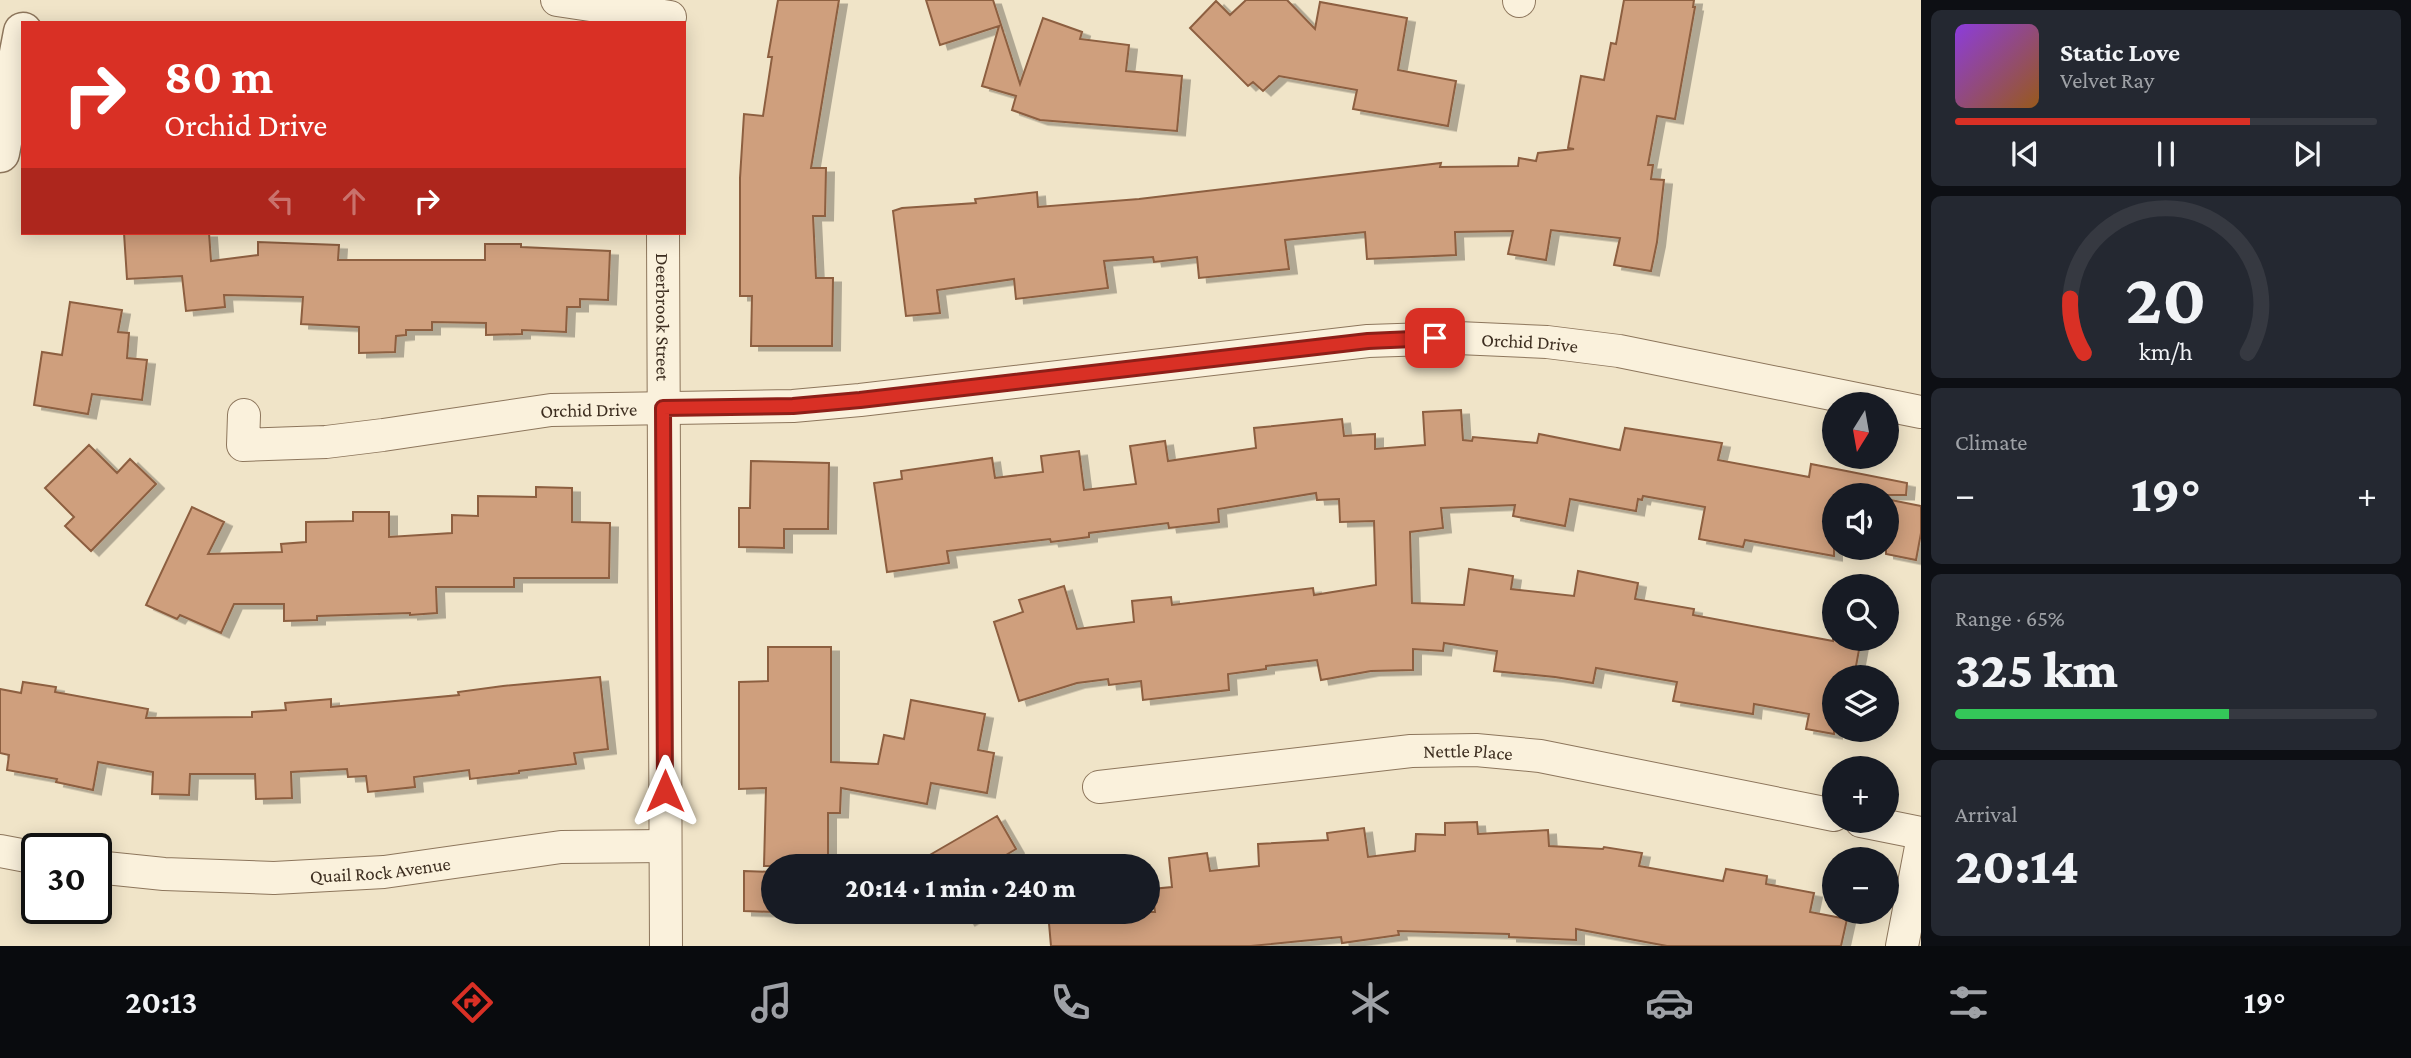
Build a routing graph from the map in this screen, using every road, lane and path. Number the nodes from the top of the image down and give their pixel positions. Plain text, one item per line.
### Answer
1 (29, 0) edge
2 (557, 0) edge
3 (671, 13) edge
4 (24, 21) edge
5 (21, 39) edge
6 (6, 93) edge
7 (0, 153) edge
8 (663, 235) edge
9 (1822, 392) edge
10 (663, 408) junction
11 (1899, 408) edge
12 (1921, 412) edge
13 (244, 415) dead end
14 (1099, 787) dead end
15 (1822, 813) edge
16 (1899, 829) edge
17 (1921, 833) edge
18 (665, 846) junction
19 (1921, 847) edge
20 (0, 851) edge
21 (21, 855) edge
22 (112, 869) edge
23 (666, 946) edge
24 (1902, 946) edge

1 - 4 street
2 - 3 street
5 - 6 street
6 - 7 street
8 - 10 street, Deerbrook Street
9 - 10 street, Orchid Drive
10 - 13 street, Orchid Drive
10 - 18 street, Deerbrook Street
11 - 12 street
14 - 15 street, Nettle Place
16 - 17 street
18 - 22 street, Quail Rock Avenue
18 - 23 street, Deerbrook Street
19 - 24 street
20 - 21 street

